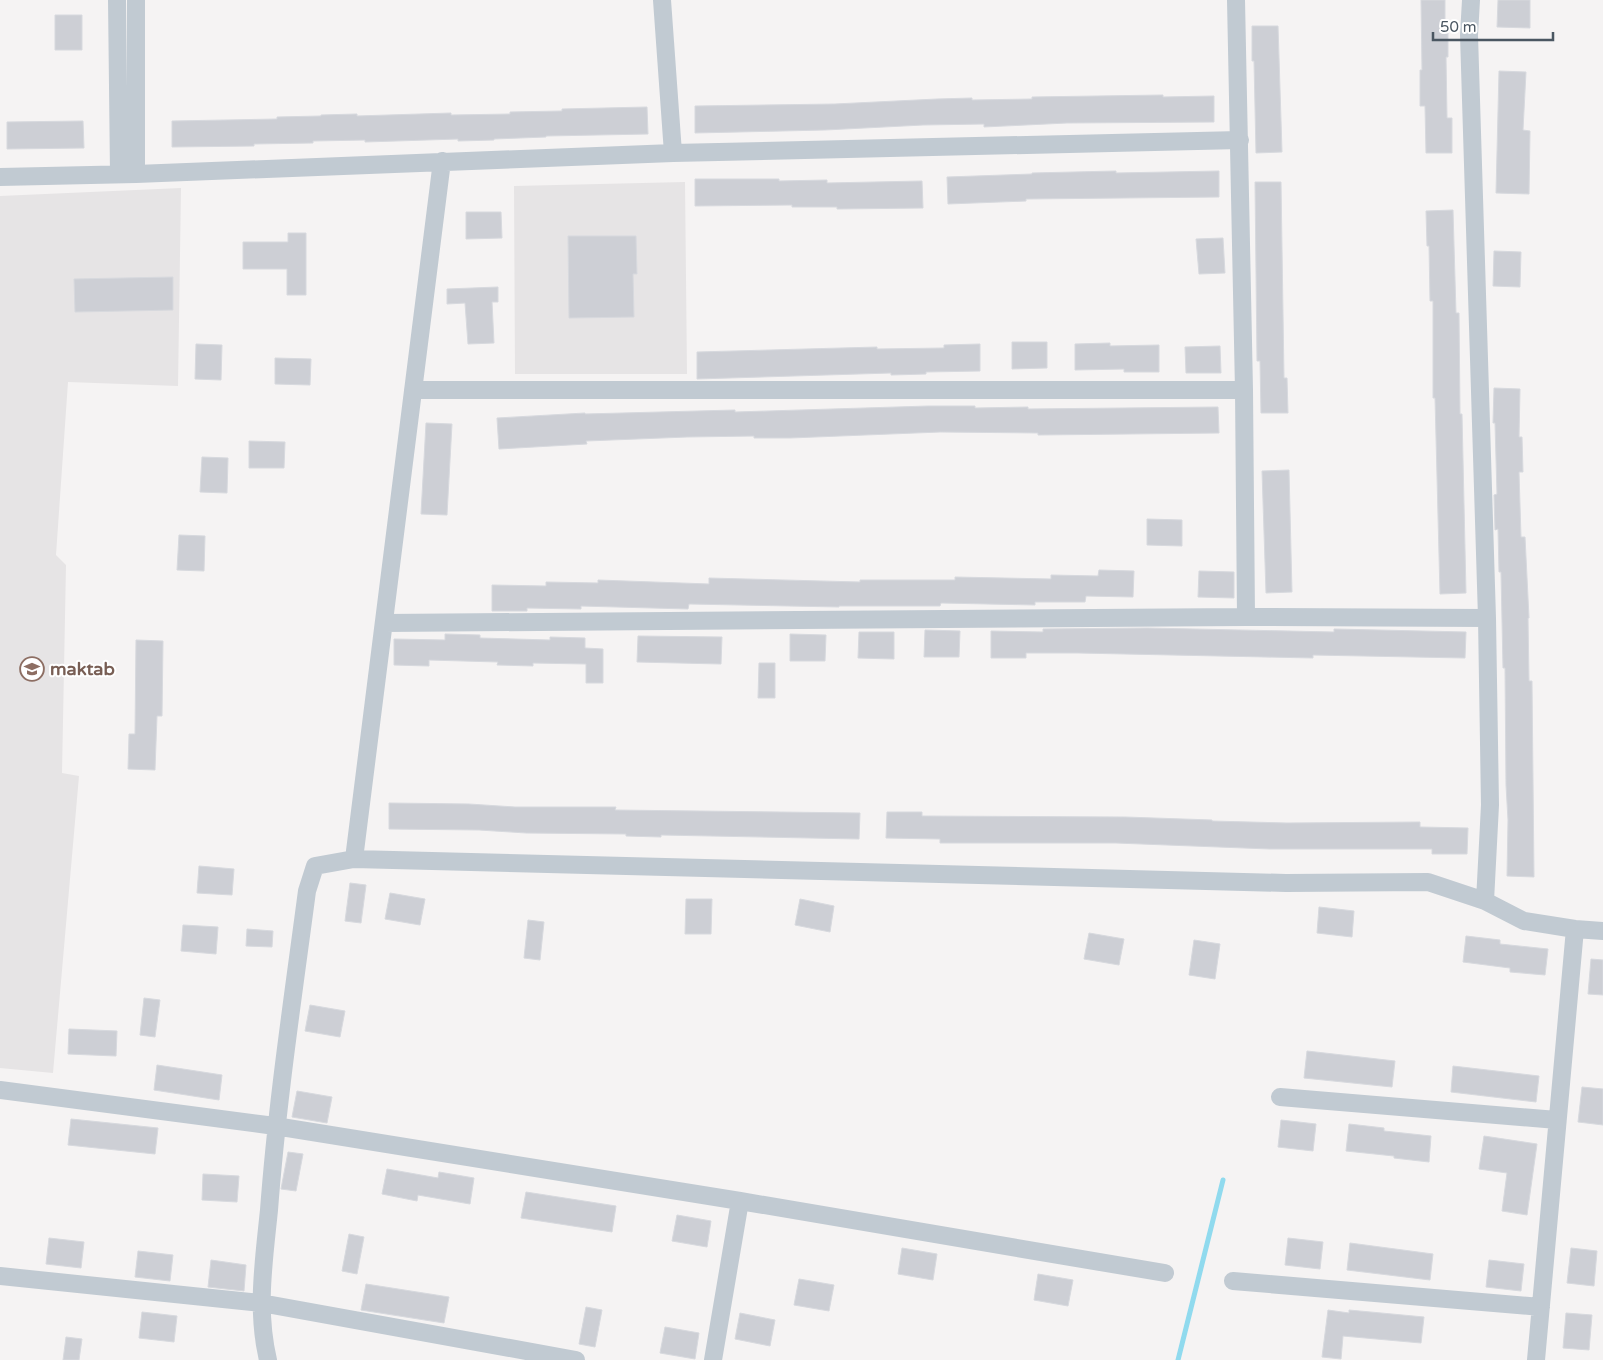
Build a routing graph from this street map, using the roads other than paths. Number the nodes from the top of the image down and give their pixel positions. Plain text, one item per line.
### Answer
1 (117, 0) edge
2 (136, 0) edge
3 (662, 0) edge
4 (1236, 0) edge
5 (1470, 0) edge
6 (1240, 140) junction
7 (673, 153) junction
8 (442, 161) junction
9 (127, 174) junction
10 (0, 177) edge
11 (413, 390) junction
12 (1244, 390) junction
13 (1246, 617) junction
14 (1487, 618) junction
15 (384, 623) junction
16 (354, 859) junction
17 (1485, 901) junction
18 (1575, 929) junction
19 (1603, 931) edge
20 (0, 1090) edge
21 (1280, 1097) dead end
22 (1557, 1120) junction
23 (275, 1126) junction
24 (740, 1200) junction
25 (1165, 1273) dead end
26 (0, 1276) edge
27 (1233, 1281) dead end
28 (261, 1303) junction
29 (1541, 1307) junction
30 (268, 1360) edge
31 (576, 1360) edge
32 (713, 1360) edge
33 (1536, 1360) edge

1 - 9 street
2 - 9 street
3 - 7 street
4 - 6 street
5 - 14 street
6 - 7 street
6 - 12 street
7 - 8 street
8 - 9 street
8 - 11 street
9 - 10 street
11 - 12 street
11 - 15 street
12 - 13 street
13 - 14 street
13 - 15 street
14 - 17 street
15 - 16 street
16 - 17 street
16 - 23 street
17 - 18 street
18 - 19 street
18 - 22 street
20 - 23 street
21 - 22 street
22 - 29 street
23 - 24 street
23 - 28 street
24 - 25 street
24 - 32 street
26 - 28 street
27 - 29 street
28 - 30 street
28 - 31 street
29 - 33 street

